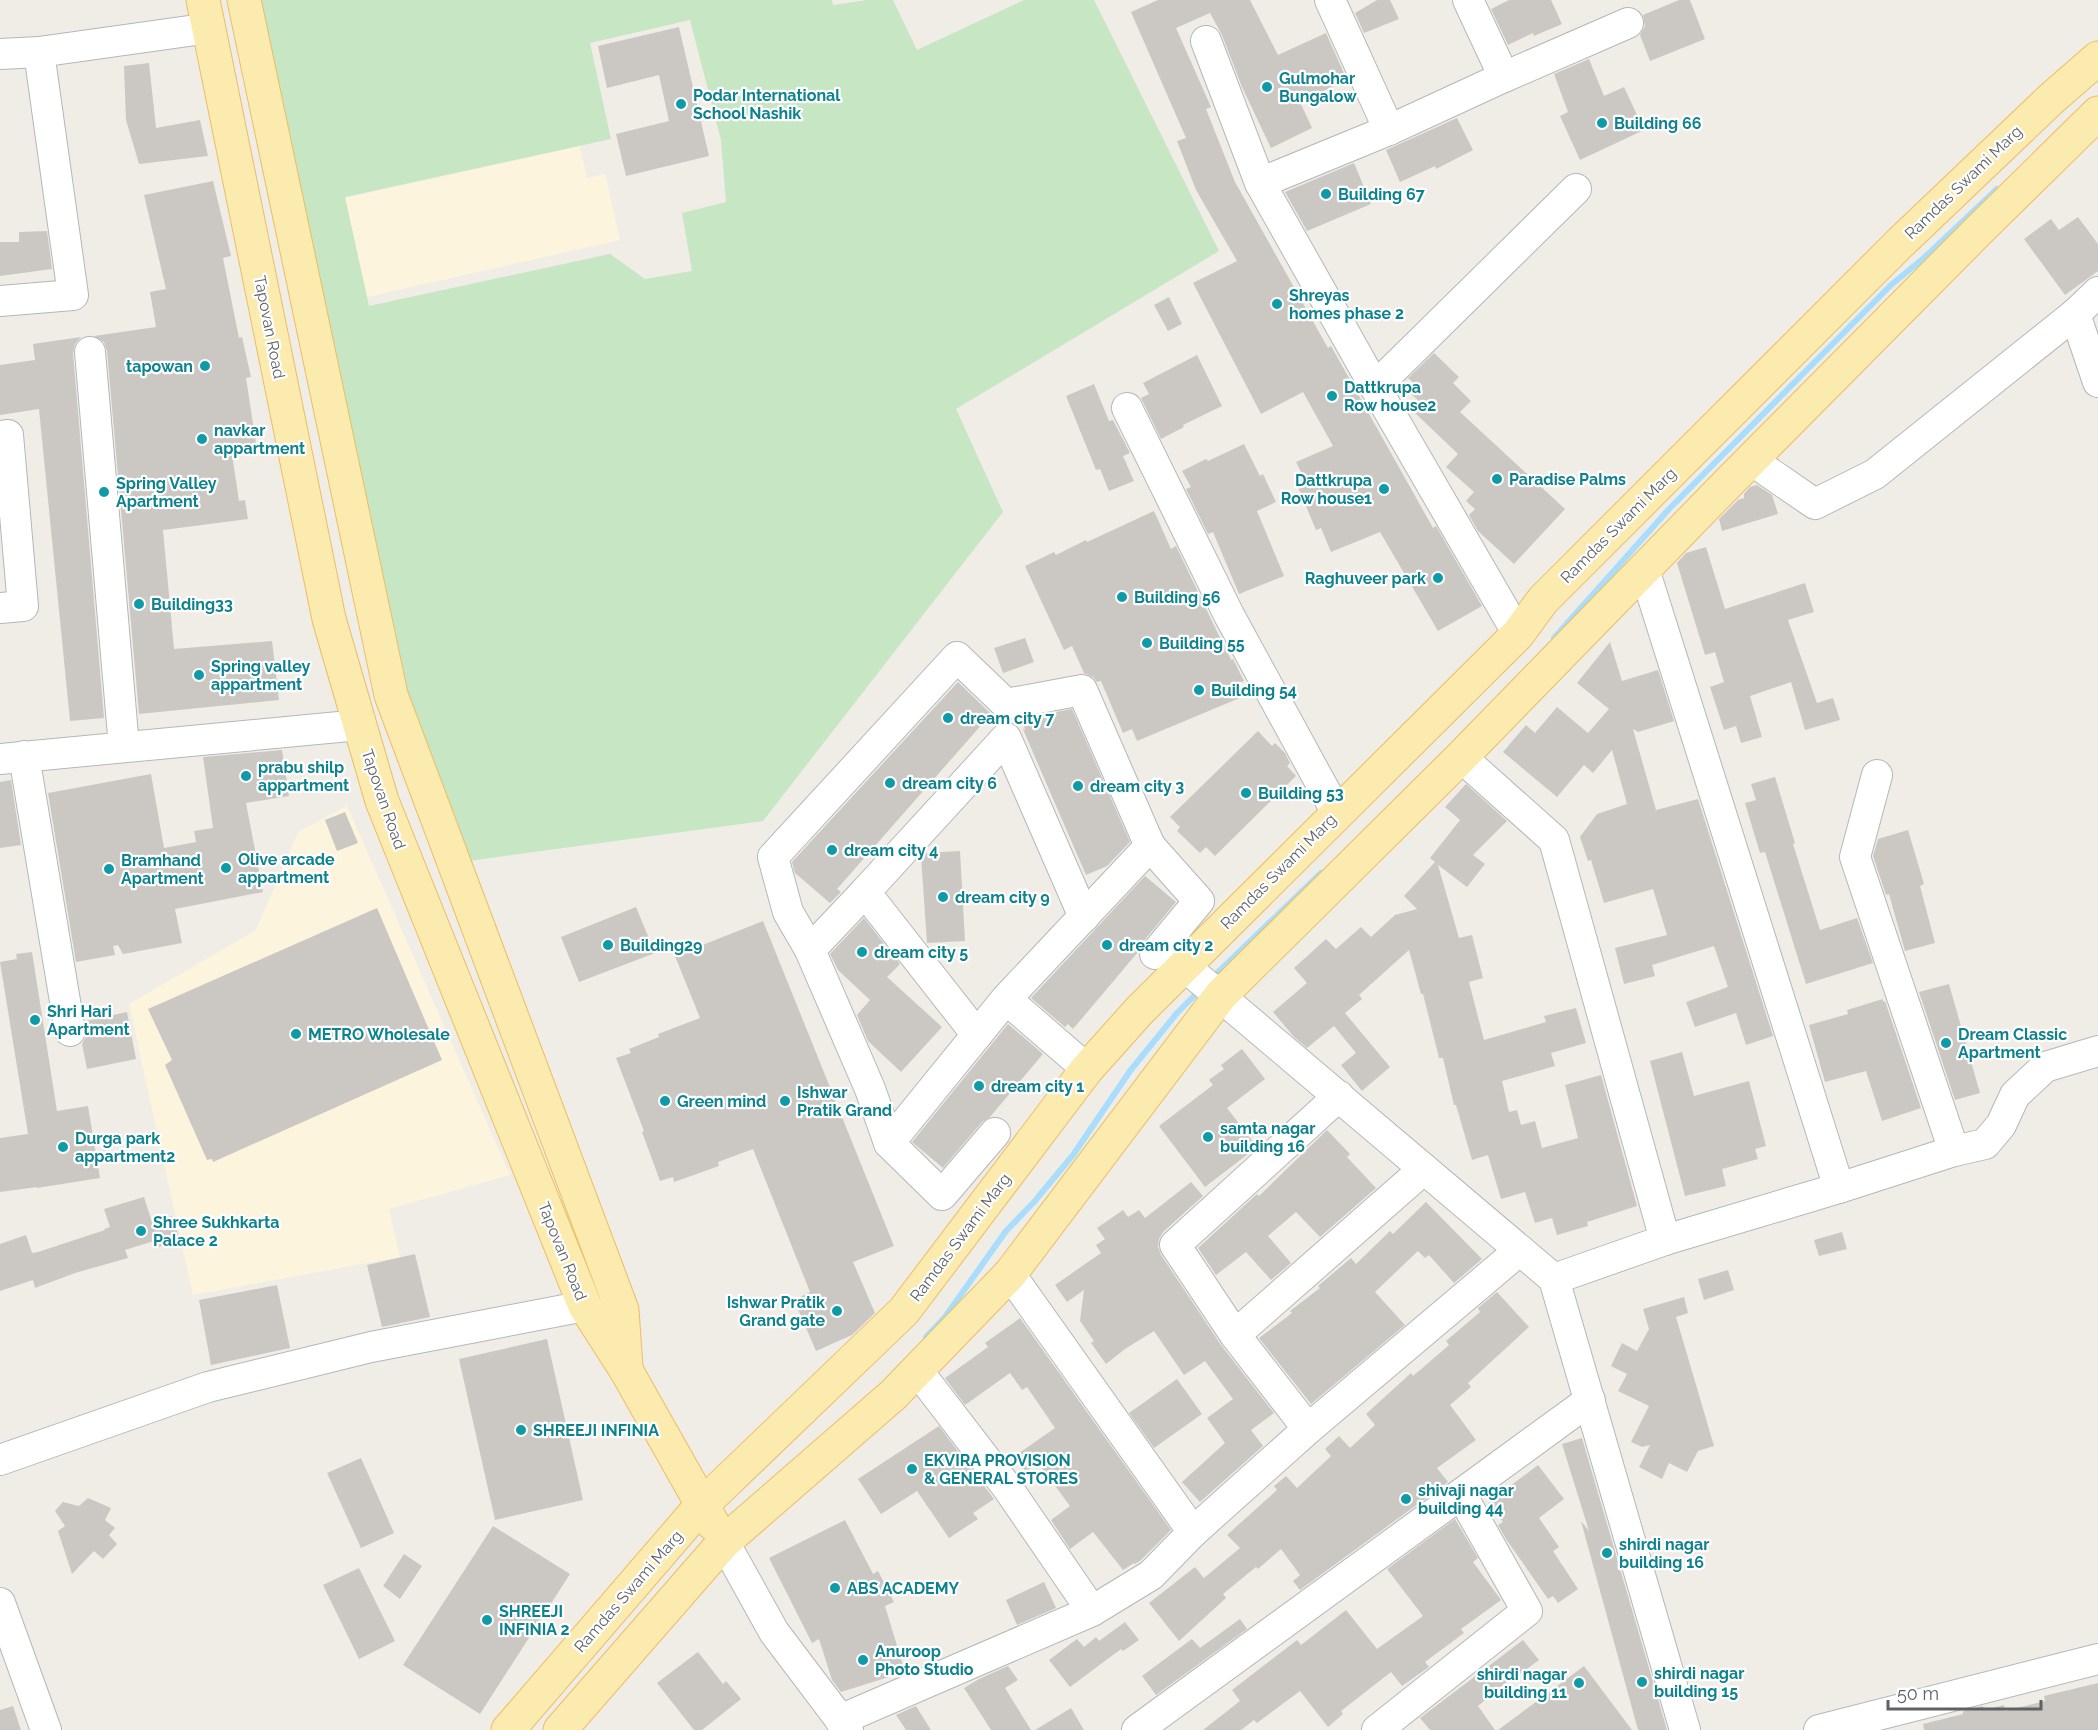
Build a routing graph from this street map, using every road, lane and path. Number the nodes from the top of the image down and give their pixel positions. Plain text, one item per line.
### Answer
1 (244, 0) edge
2 (1330, 0) edge
3 (1468, 0) edge
4 (206, 14) edge
5 (1628, 23) dead end
6 (1206, 41) dead end
7 (39, 52) junction
8 (0, 54) edge
9 (2098, 58) edge
10 (1504, 77) junction
11 (2098, 113) edge
12 (1389, 130) junction
13 (1260, 183) junction
14 (1576, 189) dead end
15 (2098, 292) edge
16 (0, 301) edge
17 (2075, 314) junction
18 (90, 352) dead end
19 (2098, 382) edge
20 (1375, 387) junction
21 (1127, 408) dead end
22 (0, 436) edge
23 (1751, 460) junction
24 (1644, 569) junction
25 (0, 608) edge
26 (1518, 634) junction
27 (1006, 704) junction
28 (360, 725) junction
29 (1006, 738) junction
30 (124, 747) junction
31 (1461, 757) junction
32 (12, 758) edge
33 (1877, 775) dead end
34 (1337, 813) junction
35 (1150, 846) junction
36 (865, 892) junction
37 (1084, 917) junction
38 (810, 950) junction
39 (1194, 976) junction
40 (1006, 999) junction
41 (70, 1031) dead end
42 (977, 1035) junction
43 (2098, 1051) edge
44 (1087, 1070) junction
45 (1339, 1096) junction
46 (995, 1133) dead end
47 (890, 1143) junction
48 (1954, 1151) junction
49 (1424, 1169) junction
50 (1839, 1188) junction
51 (1665, 1240) junction
52 (1520, 1250) junction
53 (1010, 1274) junction
54 (1554, 1279) junction
55 (585, 1306) junction
56 (1234, 1335) junction
57 (626, 1370) junction
58 (917, 1370) junction
59 (1590, 1400) junction
60 (1308, 1429) junction
61 (0, 1460) edge
62 (1461, 1494) junction
63 (701, 1506) junction
64 (1193, 1532) junction
65 (724, 1542) junction
66 (0, 1603) edge
67 (1092, 1611) junction
68 (2098, 1659) edge
69 (844, 1725) edge
70 (46, 1730) edge
71 (508, 1730) edge
72 (560, 1730) edge
73 (1137, 1730) edge
74 (1377, 1730) edge
75 (1685, 1730) edge
76 (1820, 1730) edge

1 - 57 main road
2 - 12 street
3 - 10 street
4 - 7 street
4 - 28 main road, Tapovan Road
5 - 10 street
6 - 13 street
7 - 8 street
7 - 16 street
9 - 26 main road, Ramdas Swami Marg
10 - 12 street
11 - 23 main road
12 - 13 street
13 - 20 street
14 - 20 street
15 - 17 street
17 - 19 street
17 - 23 street
18 - 30 street
20 - 26 street
21 - 34 street
22 - 25 street
23 - 24 main road
24 - 31 main road
24 - 50 street
26 - 34 main road, Ramdas Swami Marg
27 - 29 street
27 - 35 street
27 - 38 street
28 - 30 street
28 - 55 main road, Tapovan Road
29 - 36 street
29 - 37 street
30 - 32 street
31 - 39 main road
31 - 51 street
32 - 41 street
33 - 48 street
34 - 39 main road, Ramdas Swami Marg
35 - 37 street
35 - 39 street
36 - 38 street
36 - 42 street
37 - 40 street
38 - 47 street
39 - 44 main road, Ramdas Swami Marg
39 - 45 street
39 - 53 main road
40 - 42 street
40 - 44 street
42 - 47 street
43 - 48 street
44 - 63 main road, Ramdas Swami Marg
45 - 49 street
45 - 56 street
46 - 47 street
48 - 50 street
49 - 52 street
49 - 56 street
50 - 51 street
51 - 54 street
52 - 54 street
52 - 60 street
53 - 58 main road
53 - 64 street
54 - 59 street
55 - 57 main road, Tapovan Road
55 - 61 street
56 - 60 street
57 - 63 main road, Tapovan Road
58 - 65 main road
58 - 67 street
59 - 62 street
59 - 75 street
60 - 64 street
62 - 73 street
62 - 74 street
63 - 65 main road, Tapovan Road
63 - 71 main road, Ramdas Swami Marg
64 - 67 street
65 - 69 street
65 - 72 main road
66 - 70 street
67 - 69 street
68 - 76 street

